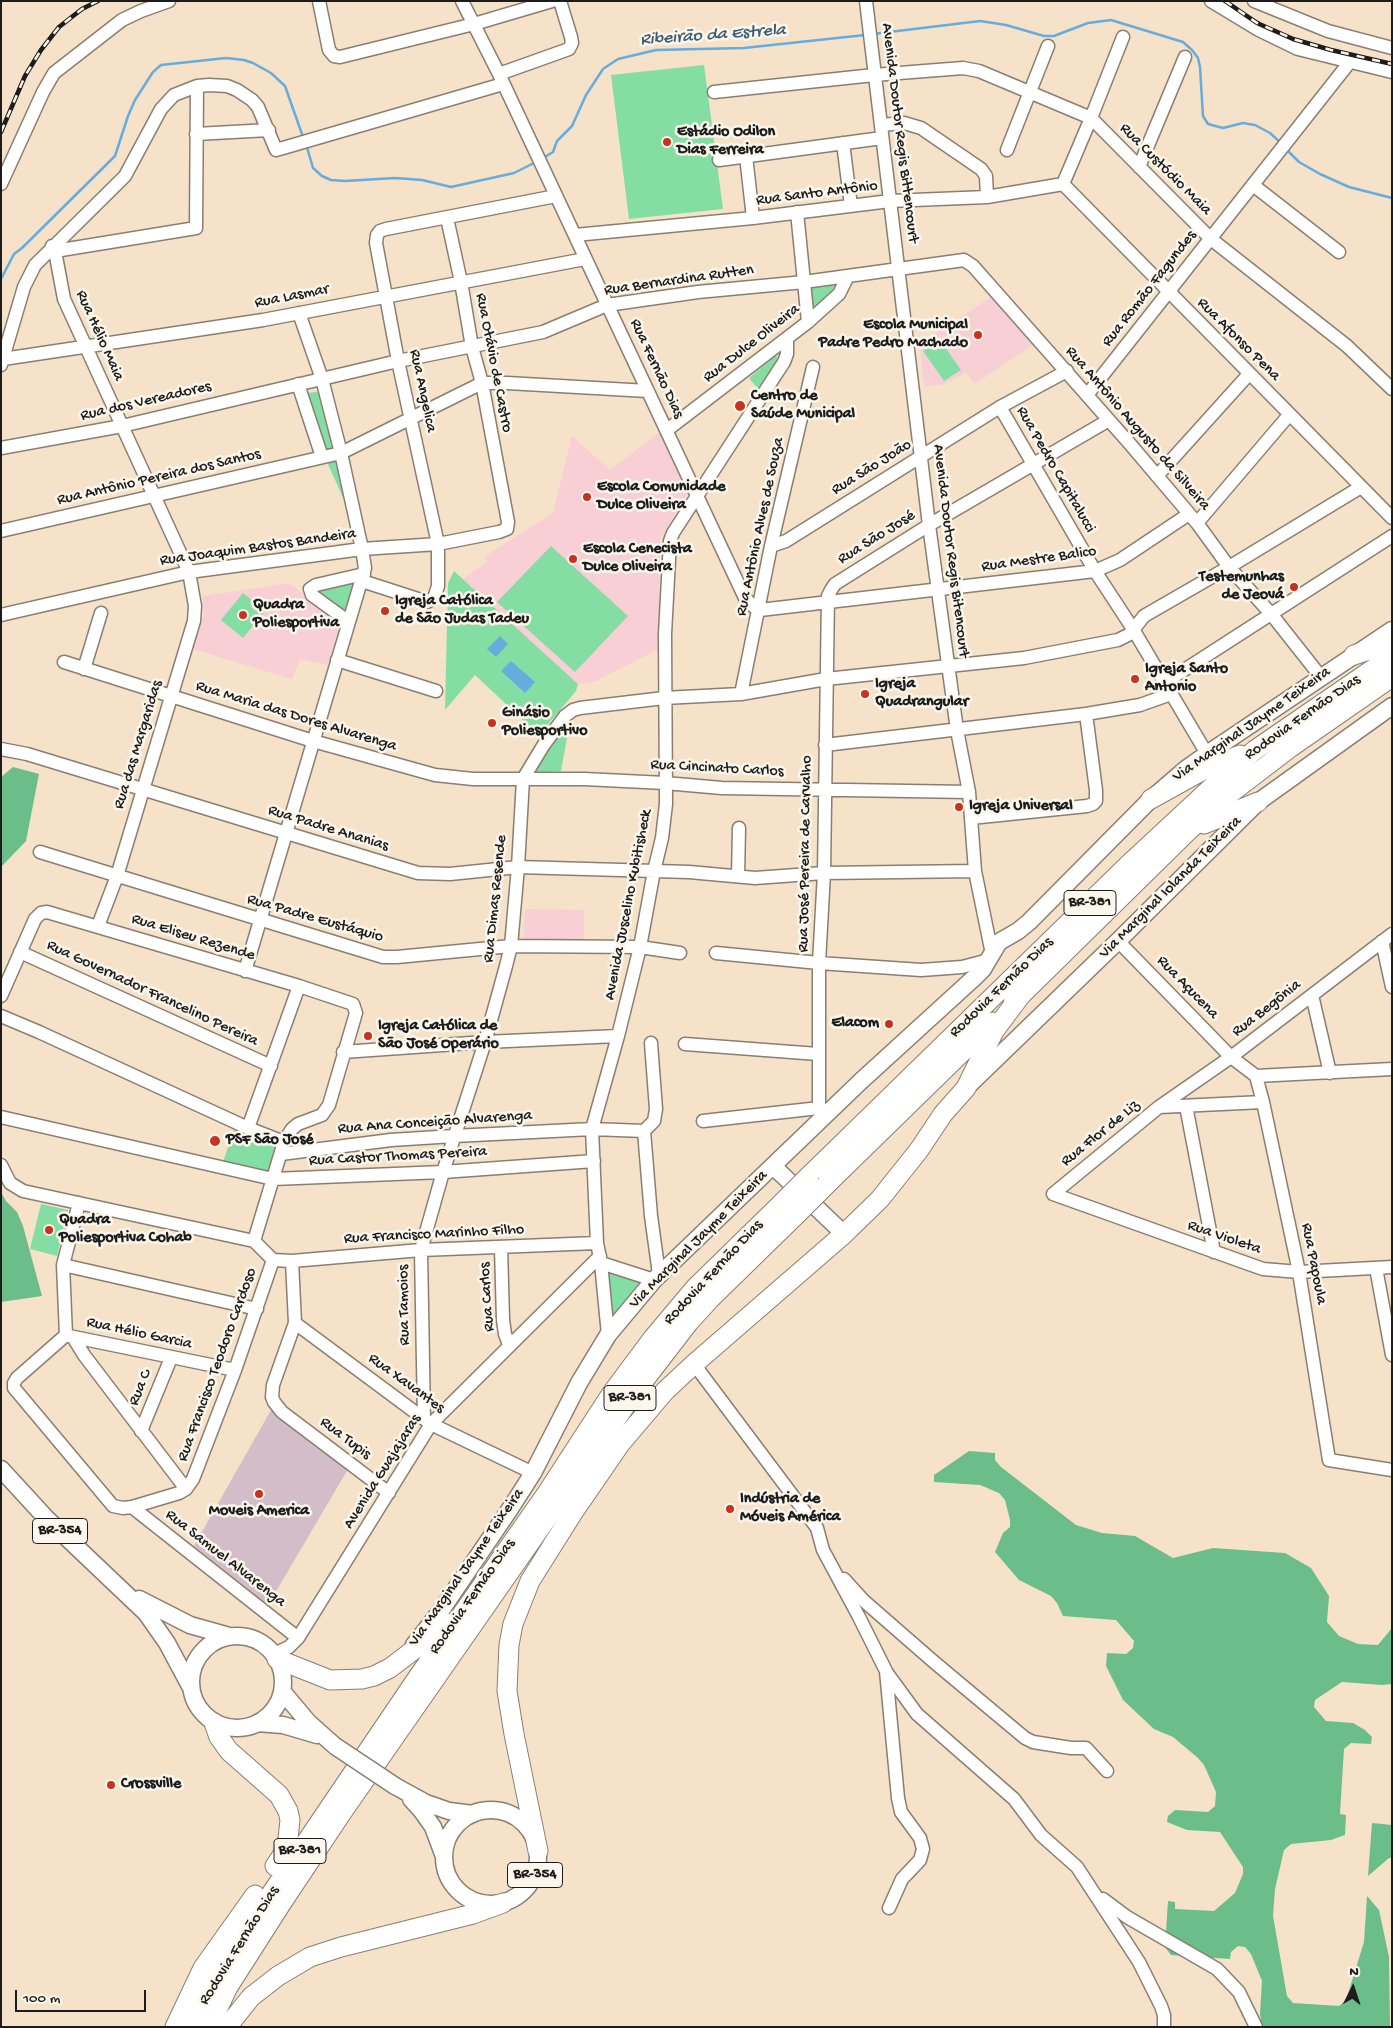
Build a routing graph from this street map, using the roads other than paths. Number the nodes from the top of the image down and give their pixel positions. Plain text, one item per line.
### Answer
1 (169, 1) edge
2 (319, 1) edge
3 (462, 1) edge
4 (552, 1) edge
5 (560, 1) edge
6 (866, 1) edge
7 (1211, 1) edge
8 (1254, 1) edge
9 (474, 24) junction
10 (1123, 38) dead end
11 (1048, 46) dead end
12 (1392, 48) edge
13 (1185, 56) dead end
14 (1349, 62) junction
15 (1392, 72) edge
16 (874, 75) junction
17 (501, 79) junction
18 (197, 86) junction
19 (714, 92) dead end
20 (1030, 92) junction
21 (1092, 118) junction
22 (269, 130) junction
23 (882, 132) junction
24 (196, 134) junction
25 (843, 143) junction
26 (1007, 150) dead end
27 (746, 156) junction
28 (719, 160) dead end
29 (1139, 168) junction
30 (1, 184) edge
31 (1062, 184) junction
32 (1253, 185) junction
33 (556, 196) junction
34 (987, 197) junction
35 (890, 201) junction
36 (851, 206) junction
37 (797, 212) junction
38 (447, 218) junction
39 (753, 218) junction
40 (575, 235) junction
41 (1211, 239) junction
42 (53, 249) junction
43 (1339, 252) dead end
44 (585, 259) junction
45 (899, 269) junction
46 (848, 276) junction
47 (461, 282) junction
48 (804, 282) junction
49 (1168, 293) junction
50 (386, 295) junction
51 (607, 304) junction
52 (299, 313) junction
53 (808, 322) junction
54 (787, 339) junction
55 (85, 346) junction
56 (472, 347) junction
57 (398, 361) junction
58 (2, 362) edge
59 (814, 368) dead end
60 (1067, 371) junction
61 (1249, 374) junction
62 (322, 379) junction
63 (482, 383) junction
64 (298, 384) junction
65 (1392, 389) edge
66 (648, 391) junction
67 (1088, 395) junction
68 (1000, 407) junction
69 (1289, 415) junction
70 (411, 419) junction
71 (1110, 420) junction
72 (122, 426) junction
73 (667, 430) junction
74 (1, 448) edge
75 (341, 453) junction
76 (922, 456) junction
77 (322, 457) junction
78 (1034, 463) junction
79 (1157, 476) junction
80 (1361, 487) junction
81 (698, 495) junction
82 (155, 496) junction
83 (1389, 511) edge
84 (506, 515) joint
85 (1193, 518) junction
86 (930, 525) junction
87 (2, 530) edge
88 (1392, 536) edge
89 (438, 544) junction
90 (771, 546) junction
91 (362, 549) junction
92 (1229, 567) junction
93 (1095, 571) junction
94 (189, 572) junction
95 (363, 578) junction
96 (939, 590) junction
97 (828, 601) junction
98 (760, 610) junction
99 (101, 613) dead end
100 (1, 615) edge
101 (1272, 615) junction
102 (349, 622) junction
103 (1133, 630) junction
104 (1392, 630) edge
105 (1392, 642) edge
106 (1354, 655) junction
107 (1392, 656) edge
108 (337, 660) junction
109 (64, 662) dead end
110 (949, 665) junction
111 (84, 670) junction
112 (1321, 677) junction
113 (1392, 677) edge
114 (826, 679) junction
115 (1164, 683) junction
116 (436, 691) dead end
117 (741, 694) junction
118 (1171, 694) junction
119 (170, 696) junction
120 (664, 698) junction
121 (1392, 706) edge
122 (1086, 714) junction
123 (957, 730) junction
124 (312, 741) junction
125 (824, 745) junction
126 (1, 749) edge
127 (1255, 750) junction
128 (1207, 754) junction
129 (523, 779) junction
130 (665, 783) junction
131 (142, 790) junction
132 (824, 790) junction
133 (968, 792) junction
134 (1152, 799) junction
135 (1258, 802) junction
136 (971, 818) junction
137 (738, 828) dead end
138 (1187, 832) junction
139 (286, 833) junction
140 (40, 852) dead end
141 (518, 867) junction
142 (654, 871) junction
143 (975, 871) junction
144 (824, 873) junction
145 (117, 876) junction
146 (738, 876) junction
147 (260, 920) junction
148 (98, 926) junction
149 (1387, 938) edge
150 (1118, 941) junction
151 (511, 946) junction
152 (640, 947) junction
153 (20, 952) junction
154 (680, 953) dead end
155 (716, 953) dead end
156 (988, 961) junction
157 (819, 963) junction
158 (245, 971) junction
159 (299, 986) junction
160 (1392, 987) edge
161 (1312, 994) junction
162 (1022, 995) junction
163 (1, 996) edge
164 (1, 1016) edge
165 (618, 1036) junction
166 (484, 1042) junction
167 (651, 1043) dead end
168 (690, 1044) dead end
169 (344, 1052) junction
170 (818, 1054) junction
171 (1231, 1057) junction
172 (271, 1066) junction
173 (1392, 1070) edge
174 (1330, 1073) junction
175 (1256, 1076) junction
176 (966, 1088) junction
177 (1263, 1102) junction
178 (1186, 1106) junction
179 (1159, 1107) junction
180 (1, 1116) edge
181 (703, 1121) dead end
182 (248, 1128) junction
183 (592, 1129) junction
184 (644, 1131) junction
185 (454, 1136) junction
186 (282, 1148) junction
187 (594, 1161) junction
188 (1, 1165) edge
189 (773, 1166) junction
190 (443, 1172) junction
191 (273, 1179) junction
192 (1053, 1194) joint
193 (79, 1203) junction
194 (844, 1234) junction
195 (254, 1242) junction
196 (501, 1247) junction
197 (421, 1250) junction
198 (1214, 1252) junction
199 (599, 1254) junction
200 (273, 1260) junction
201 (292, 1261) junction
202 (63, 1265) junction
203 (1392, 1267) edge
204 (1376, 1268) junction
205 (1299, 1272) junction
206 (656, 1277) junction
207 (257, 1309) junction
208 (295, 1323) junction
209 (608, 1335) junction
210 (70, 1336) junction
211 (509, 1345) junction
212 (1392, 1355) edge
213 (171, 1358) junction
214 (694, 1364) junction
215 (235, 1370) junction
216 (428, 1421) junction
217 (141, 1431) junction
218 (1, 1469) edge
219 (1392, 1470) edge
220 (533, 1473) junction
221 (186, 1489) junction
222 (389, 1493) junction
223 (132, 1507) junction
224 (574, 1511) junction
225 (834, 1568) junction
226 (123, 1589) junction
227 (484, 1594) junction
228 (229, 1636) junction
229 (298, 1638) junction
230 (276, 1656) junction
231 (405, 1656) junction
232 (886, 1671) junction
233 (416, 1680) junction
234 (190, 1686) junction
235 (282, 1691) junction
236 (214, 1723) junction
237 (257, 1723) junction
238 (331, 1743) junction
239 (1107, 1771) dead end
240 (400, 1790) junction
241 (473, 1814) junction
242 (287, 1848) junction
243 (538, 1851) junction
244 (443, 1854) junction
245 (1084, 1878) junction
246 (503, 1903) junction
247 (889, 1908) dead end
248 (175, 2027) edge
249 (192, 2027) edge
250 (210, 2027) edge
251 (227, 2027) edge
252 (1164, 2027) edge
253 (1256, 2027) edge

1 - 30 street
2 - 9 street
3 - 9 street, Rua Fernão Dias
4 - 9 street
5 - 17 street
6 - 16 street, Avenida Doutor Regis Bittencourt
7 - 14 street
8 - 12 street
9 - 17 street, Rua Fernão Dias
10 - 21 street
11 - 20 street
13 - 29 street
14 - 15 street
14 - 32 street, Rua Romão Fagundes
16 - 19 street, Rua Custódio Maia
16 - 20 street, Rua Custódio Maia
16 - 23 street, Avenida Doutor Regis Bittencourt
17 - 22 street
17 - 33 street, Rua Fernão Dias
18 - 22 street
18 - 24 street
18 - 42 street
20 - 21 street, Rua Custódio Maia
20 - 26 street
21 - 29 street, Rua Custódio Maia
21 - 31 street
22 - 24 street
23 - 25 street
23 - 34 street
23 - 35 street, Avenida Doutor Regis Bittencourt
24 - 42 street
25 - 27 street
25 - 36 street
27 - 28 street
27 - 39 street
29 - 41 street, Rua Custódio Maia
31 - 34 street, Rua Santo Antônio
31 - 49 street, Rua Afonso Pena
32 - 41 street, Rua Romão Fagundes
32 - 43 street
33 - 38 street
33 - 40 street, Rua Fernão Dias
34 - 35 street, Rua Santo Antônio
35 - 36 street, Rua Santo Antônio
35 - 45 street, Avenida Doutor Regis Bittencourt
36 - 37 street, Rua Santo Antônio
37 - 39 street, Rua Santo Antônio
37 - 48 street
38 - 47 street, Rua Otávio de Castro
38 - 50 street, Rua Angelica
39 - 40 street, Rua Santo Antônio
40 - 44 street, Rua Fernão Dias
41 - 49 street, Rua Romão Fagundes
41 - 65 street, Rua Custódio Maia
42 - 55 street, Rua Hélio Maia
42 - 58 street
44 - 47 street, Rua Lasmar
44 - 51 street, Rua Fernão Dias
45 - 46 street, Rua Bernardina Rutten
45 - 60 street, Rua Antônio Augusto da Silveira
45 - 76 street, Avenida Doutor Regis Bitencourt
46 - 48 street, Rua Bernardina Rutten
46 - 53 street, Rua Dulce Oliveira
47 - 50 street, Rua Lasmar
47 - 56 street, Rua Otávio de Castro
48 - 51 street, Rua Bernardina Rutten
48 - 53 street
49 - 61 street, Rua Afonso Pena
49 - 67 street, Rua Romão Fagundes
50 - 52 street, Rua Lasmar
50 - 57 street, Rua Angelica
51 - 56 street, Rua Bernardina Rutten
51 - 66 street, Rua Fernão Dias
52 - 55 street, Rua Lasmar
52 - 62 street
53 - 54 street, Rua Dulce Oliveira
54 - 73 street, Rua Dulce Oliveira
54 - 81 street, Avenida Juscelino Kubitisheck
55 - 58 street, Rua Lasmar
55 - 72 street, Rua Hélio Maia
56 - 57 street, Rua Bernardina Rutten
56 - 63 street, Rua Otávio de Castro
57 - 62 street, Rua Bernardina Rutten
57 - 70 street, Rua Angelica
59 - 90 street, Rua Antônio Alves de Souza
60 - 67 street, Rua Antônio Augusto da Silveira
60 - 68 street, Rua São João
61 - 69 street, Rua Afonso Pena
61 - 79 street
62 - 64 street, Rua dos Vereadores
62 - 75 street
63 - 66 street
63 - 70 street, Rua Antônio Pereira dos Santos
63 - 84 street, Rua Otávio de Castro
64 - 72 street, Rua dos Vereadores
64 - 77 street
66 - 73 street, Rua Fernão Dias
67 - 71 street, Rua Antônio Augusto da Silveira
68 - 76 street, Rua São João
68 - 78 street, Rua Pedro Capitalucci
69 - 80 street, Rua Afonso Pena
69 - 85 street, Rua Mestre Balico
70 - 75 street, Rua Antônio Pereira dos Santos
70 - 89 street, Rua Angelica
71 - 78 street, Rua São José
71 - 79 street, Rua Antônio Augusto da Silveira
72 - 74 street, Rua dos Vereadores
72 - 82 street, Rua Hélio Maia
73 - 81 street, Rua Fernão Dias
75 - 77 street, Rua Antônio Pereira dos Santos
75 - 91 street
76 - 86 street, Avenida Doutor Regis Bitencourt
76 - 90 street, Rua São João
77 - 82 street, Rua Antônio Pereira dos Santos
78 - 86 street, Rua São José
78 - 93 street, Rua Pedro Capitalucci
79 - 85 street, Rua Antônio Augusto da Silveira
80 - 83 street, Rua Afonso Pena
80 - 92 street
81 - 98 street, Rua Fernão Dias
81 - 120 street, Avenida Juscelino Kubitisheck
82 - 87 street, Rua Antônio Pereira dos Santos
82 - 94 street, Rua Hélio Maia
84 - 89 street, Rua Joaquim Bastos Bandeira
85 - 92 street, Rua Antônio Augusto da Silveira
85 - 93 street, Rua Mestre Balico
86 - 96 street, Avenida Doutor Regis Bitencourt
86 - 97 street, Rua São José
88 - 101 street
89 - 91 street, Rua Joaquim Bastos Bandeira
89 - 95 street, Rua Angelica
90 - 98 street, Rua Antônio Alves de Souza
91 - 94 street, Rua Joaquim Bastos Bandeira
91 - 95 street
92 - 101 street, Rua Antônio Augusto da Silveira
92 - 103 street
93 - 96 street, Rua Mestre Balico
93 - 103 street, Rua Pedro Capitalucci
94 - 100 street, Rua Joaquim Bastos Bandeira
94 - 119 street, Rua das Margaridas
95 - 102 street
95 - 102 street
96 - 97 street, Rua Mestre Balico
96 - 110 street, Avenida Doutor Regis Bitencourt
97 - 98 street, Rua Mestre Balico
97 - 114 street, Rua José Pereira de Carvalho
98 - 117 street, Rua Antônio Alves de Souza
99 - 111 street
101 - 112 street, Rua Antônio Augusto da Silveira
101 - 115 street
102 - 108 street
103 - 110 street
103 - 115 street, Rua Pedro Capitalucci
104 - 106 main road, Via Marginal Jayme Teixeira
105 - 106 highway
106 - 112 main road, Via Marginal Jayme Teixeira
107 - 127 highway, Rodovia Fernão Dias / BR-381
108 - 116 street
108 - 124 street
109 - 111 street, Rua Maria das Dores Alvarenga
110 - 114 street
110 - 123 street, Avenida Doutor Regis Bitencourt
111 - 119 street, Rua Maria das Dores Alvarenga
112 - 128 main road, Via Marginal Jayme Teixeira
113 - 138 highway, Rodovia Fernão Dias / BR-381
114 - 117 street
114 - 125 street, Rua José Pereira de Carvalho
115 - 118 street, Rua Pedro Capitalucci
117 - 120 street
118 - 122 street
118 - 128 street, Rua Pedro Capitalucci
119 - 124 street, Rua Maria das Dores Alvarenga
119 - 131 street, Rua das Margaridas
120 - 129 street
120 - 130 street, Avenida Juscelino Kubitisheck
121 - 135 main road, Via Marginal Iolanda Teixeira
122 - 123 street
122 - 136 street
123 - 125 street
123 - 133 street, Avenida Doutor Regis Bitencourt
124 - 129 street, Rua Maria das Dores Alvarenga
124 - 139 street
125 - 132 street, Rua José Pereira de Carvalho
126 - 131 street, Rua Padre Ananias
127 - 134 highway
127 - 227 highway, Rodovia Fernão Dias / BR-381, bridge
128 - 134 main road, Via Marginal Jayme Teixeira
129 - 130 street, Rua Cincinato Carlos
129 - 141 street, Rua Dimas Resende
130 - 132 street, Rua Cincinato Carlos
130 - 142 street, Avenida Juscelino Kubitisheck
131 - 139 street, Rua Padre Ananias
131 - 145 street, Rua das Margaridas
132 - 133 street, Rua Cincinato Carlos
132 - 144 street, Rua José Pereira de Carvalho
133 - 136 street, Avenida Doutor Regis Bitencourt
134 - 156 main road, Via Marginal Jayme Teixeira
135 - 138 highway
135 - 150 main road, Via Marginal Iolanda Teixeira
136 - 143 street, Avenida Doutor Regis Bitencourt
137 - 146 street
138 - 162 highway, Rodovia Fernão Dias / BR-381
139 - 141 street, Rua Padre Ananias
139 - 147 street
140 - 145 street, Rua Padre Eustáquio
141 - 142 street, Rua Padre Ananias
141 - 151 street, Rua Dimas Resende
142 - 146 street, Rua Padre Ananias
142 - 152 street, Avenida Juscelino Kubitisheck
143 - 144 street, Rua Padre Ananias
143 - 156 street, Avenida Doutor Regis Bitencourt
144 - 146 street, Rua Padre Ananias
144 - 157 street, Rua José Pereira de Carvalho
145 - 147 street, Rua Padre Eustáquio
145 - 148 street, Rua das Margaridas
147 - 151 street, Rua Padre Eustáquio
147 - 158 street
148 - 153 street, Rua Eliseu Rezende
148 - 158 street, Rua Eliseu Rezende
149 - 160 street
149 - 161 street, Rua Begônia
150 - 171 street, Rua Açucena
150 - 176 main road, Via Marginal Iolanda Teixeira
151 - 152 street, Rua Padre Eustáquio
151 - 166 street, Rua Dimas Resende
152 - 154 street, Rua Padre Eustáquio
152 - 165 street, Avenida Juscelino Kubitisheck
153 - 163 street
153 - 172 street, Rua Governador Francelino Pereira
155 - 157 street
156 - 157 street
156 - 189 main road, Via Marginal Jayme Teixeira
157 - 170 street, Rua José Pereira de Carvalho
158 - 159 street, Rua Eliseu Rezende
159 - 169 street, Rua Eliseu Rezende
159 - 172 street
161 - 171 street, Rua Begônia
161 - 174 street
162 - 176 highway
162 - 227 highway, Rodovia Fernão Dias / BR-381, bridge
164 - 182 street, Rua Ana Conceição Alvarenga
165 - 166 street
165 - 183 street, Avenida Juscelino Kubitisheck
166 - 169 street
166 - 185 street, Rua Dimas Resende
167 - 184 street
168 - 170 street
169 - 186 street
170 - 181 street, Rua José Pereira de Carvalho
171 - 175 street, Rua Açucena
171 - 179 street, Rua Begônia
172 - 182 street
173 - 174 street
174 - 175 street
175 - 177 street, Rua Papoula
176 - 194 highway
177 - 178 street, Rua Flor de Liz
177 - 205 street, Rua Papoula
178 - 179 street, Rua Flor de Liz
178 - 198 street
179 - 192 street, Rua Flor de Liz
180 - 191 street, Rua Castor Thomas Pereira
182 - 186 street, Rua Ana Conceição Alvarenga
183 - 184 street, Rua Ana Conceição Alvarenga
183 - 185 street, Rua Ana Conceição Alvarenga
183 - 187 street, Avenida Juscelino Kubitisheck
184 - 206 street
185 - 186 street, Rua Ana Conceição Alvarenga
185 - 190 street, Rua Dimas Resende
186 - 191 street
187 - 190 street, Rua Castor Thomas Pereira
187 - 199 street, Avenida Juscelino Kubitisheck
188 - 193 street
189 - 194 main road
189 - 206 main road, Via Marginal Jayme Teixeira
190 - 191 street, Rua Castor Thomas Pereira
190 - 197 street, Rua Dimas Resende
191 - 195 street
192 - 198 street, Rua Violeta
193 - 195 street
193 - 202 street
194 - 214 highway
195 - 200 street, Rua Francisco Teodoro Cardoso
196 - 197 street, Rua Francisco Marinho Filho
196 - 199 street, Rua Francisco Marinho Filho
196 - 211 street, Rua Carlos
197 - 201 street, Rua Francisco Marinho Filho
197 - 216 street, Rua Tamoios
198 - 205 street, Rua Violeta
199 - 206 street
199 - 209 street, Avenida Juscelino Kubitisheck
199 - 211 street, Avenida Guajajaras
200 - 201 street, Rua Francisco Marinho Filho
200 - 207 street, Rua Francisco Teodoro Cardoso
201 - 208 street
202 - 207 street
202 - 210 street
203 - 204 street, Rua Violeta
204 - 205 street, Rua Violeta
204 - 212 street
205 - 219 street, Rua Papoula
206 - 209 main road, Via Marginal Jayme Teixeira
207 - 215 street, Rua Francisco Teodoro Cardoso
208 - 216 street, Rua Xavantes
208 - 222 street, Rua Tupis
209 - 220 main road, Via Marginal Jayme Teixeira
210 - 213 street, Rua Hélio Garcia
210 - 217 street
210 - 223 street
211 - 216 street, Avenida Guajajaras
213 - 215 street, Rua Hélio Garcia
213 - 217 street, Rua C
214 - 224 highway
214 - 225 street
215 - 221 street, Rua Francisco Teodoro Cardoso
216 - 220 street, Rua Xavantes
216 - 222 street, Avenida Guajajaras
217 - 221 street
218 - 226 main road, BR-354
220 - 231 main road, Via Marginal Jayme Teixeira
221 - 223 street
222 - 229 street, Avenida Guajajaras
223 - 229 street, Rua Samuel Alvarenga
224 - 227 highway
224 - 243 highway
225 - 232 street
225 - 239 street
226 - 228 main road, BR-354
226 - 234 main road, BR-354
227 - 231 highway
227 - 233 highway, Rodovia Fernão Dias / BR-381
227 - 250 highway, Rodovia Fernão Dias / BR-381
228 - 230 main road, BR-354
228 - 234 main road
229 - 230 street, Avenida Guajajaras
230 - 231 highway
230 - 235 main road
232 - 245 street
232 - 247 street
233 - 242 highway
233 - 249 highway, Rodovia Fernão Dias / BR-381
234 - 236 main road, BR-354
235 - 237 main road
235 - 238 main road, BR-354
236 - 237 main road, BR-354
236 - 242 highway
237 - 238 main road, BR-354
238 - 240 main road, BR-354, bridge
240 - 241 main road, BR-354
240 - 244 main road, BR-354
241 - 243 main road, BR-354
241 - 244 main road, BR-354
242 - 248 highway
243 - 246 main road, BR-354
244 - 246 main road, BR-354
245 - 252 street
245 - 253 street
246 - 251 highway

